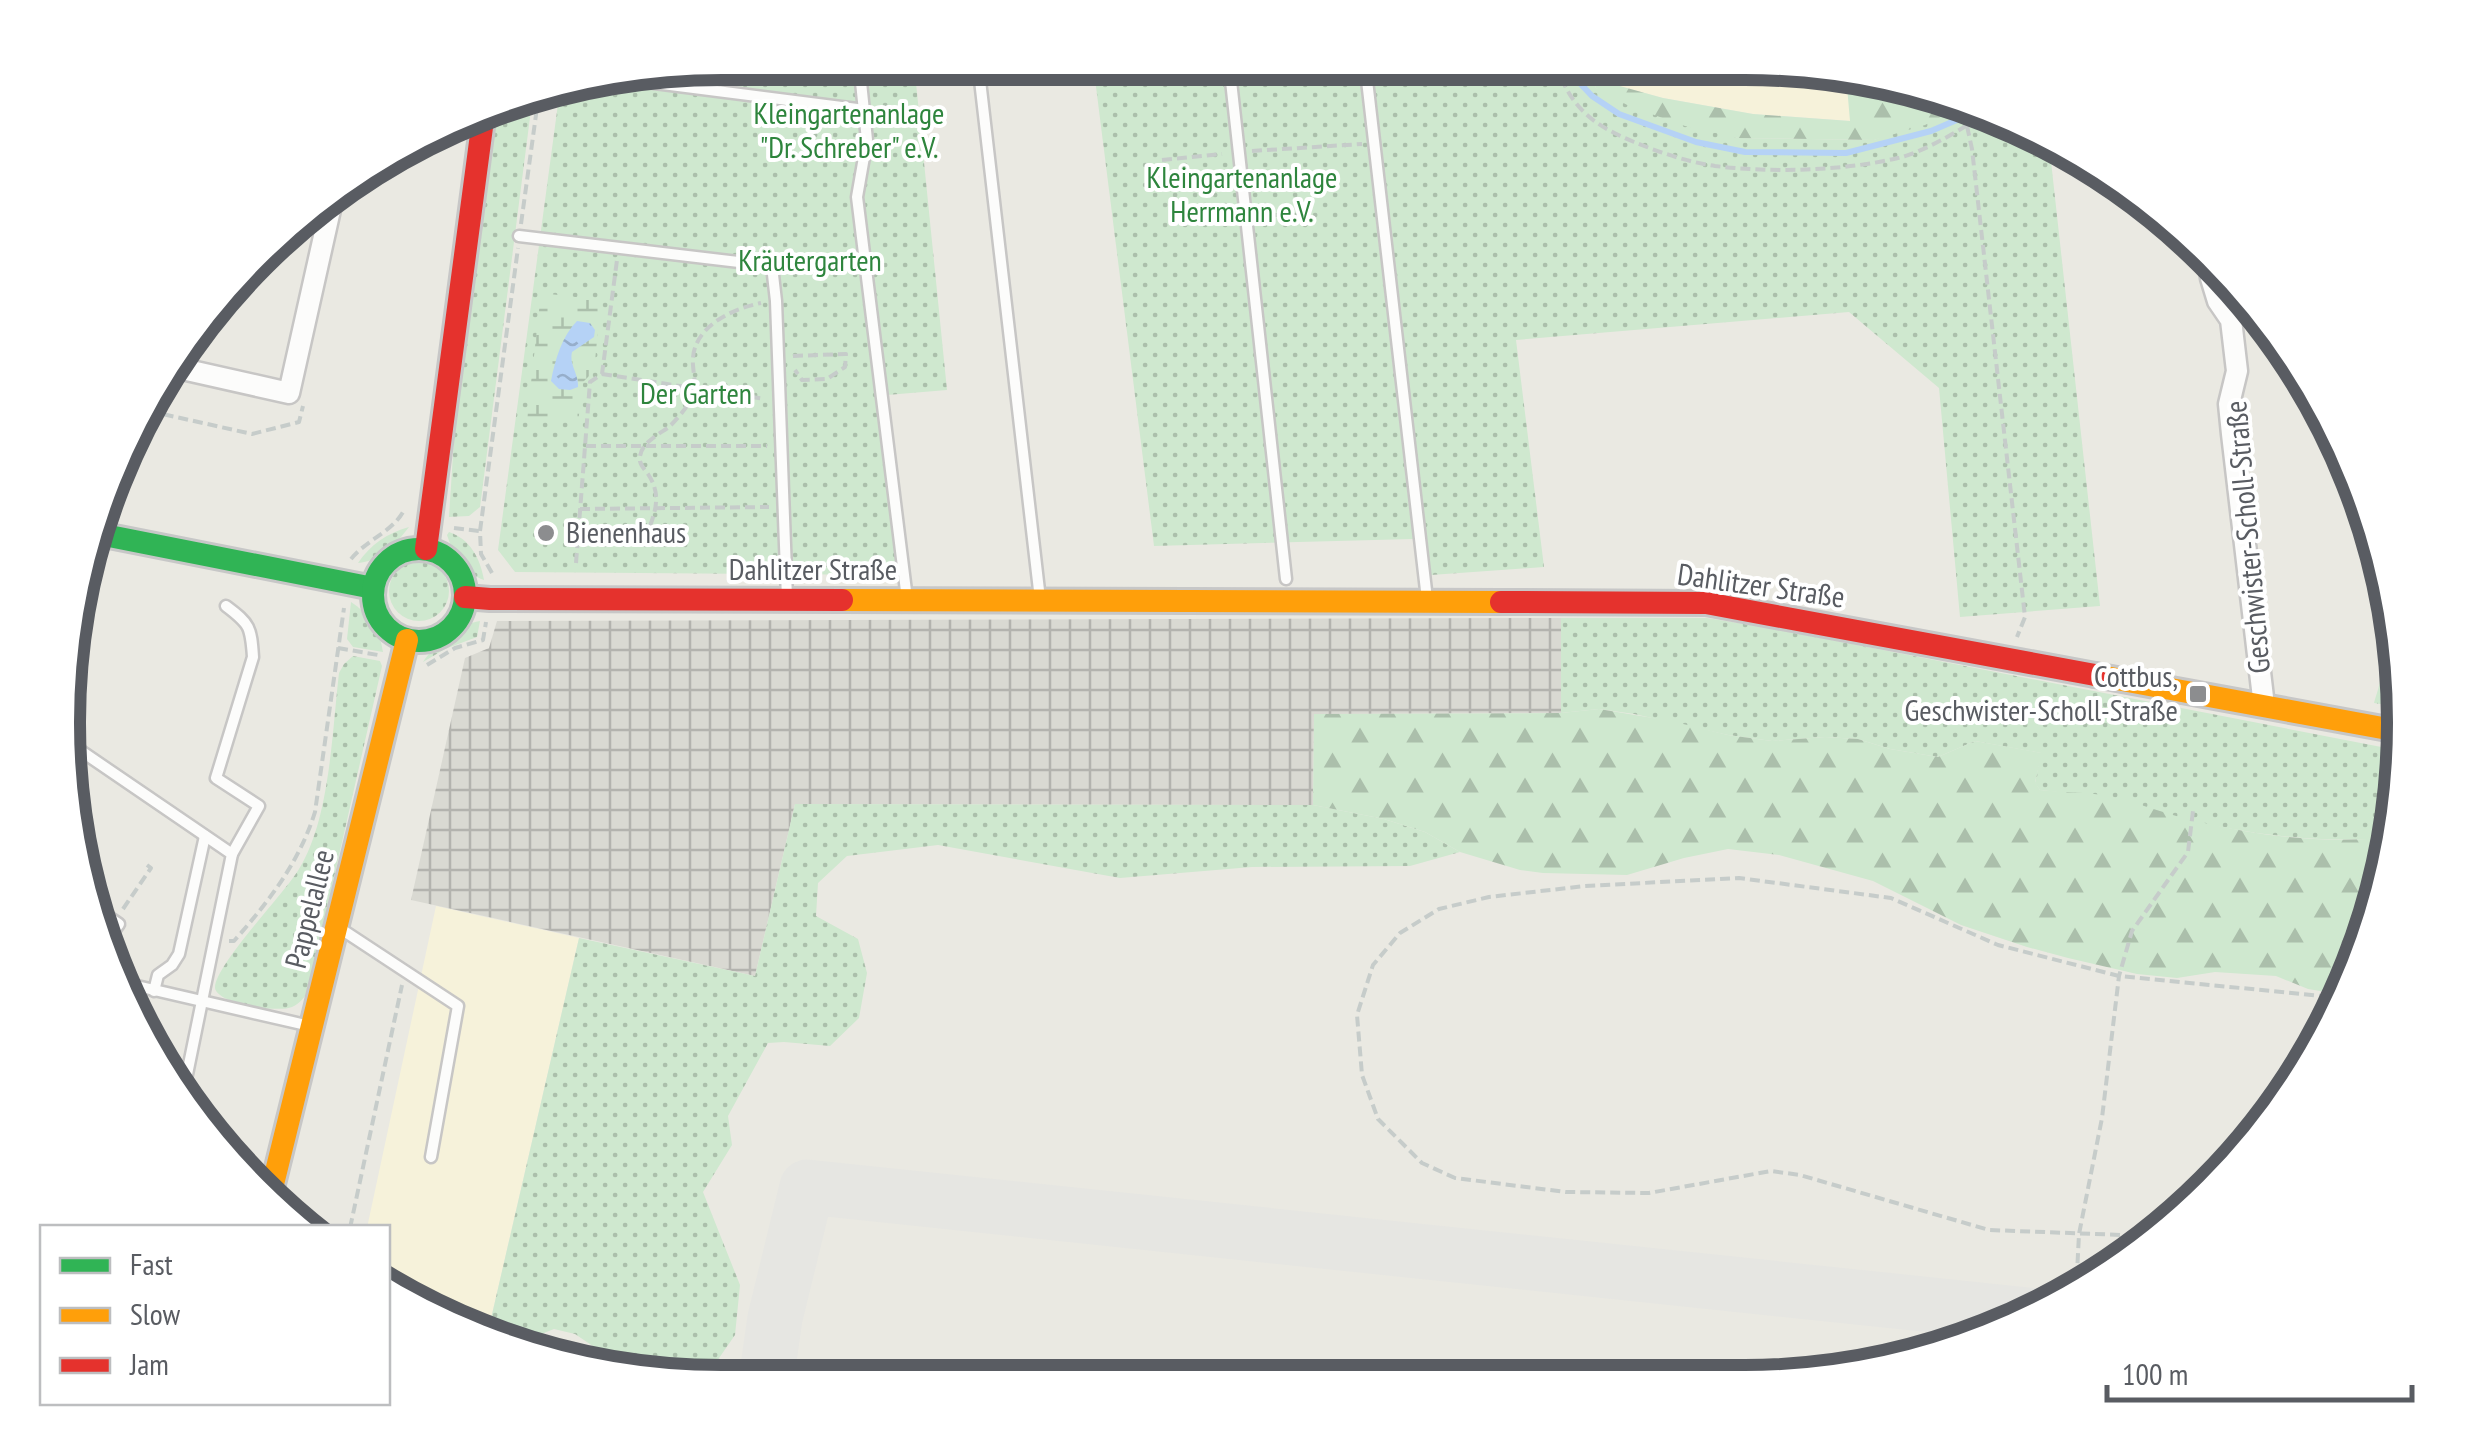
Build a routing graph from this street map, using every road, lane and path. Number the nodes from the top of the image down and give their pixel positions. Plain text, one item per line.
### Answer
1 (861, 80) edge
2 (980, 80) edge
3 (1147, 80) edge
4 (1231, 80) edge
5 (1366, 80) edge
6 (1561, 80) edge
7 (657, 83) edge
8 (1148, 84) dead end
9 (536, 108) edge
10 (865, 110) junction
11 (1972, 122) edge
12 (1967, 126) junction
13 (482, 127) edge
14 (1374, 145) junction
15 (1239, 152) junction
16 (1162, 160) dead end
17 (329, 215) edge
18 (520, 236) junction
19 (619, 248) junction
20 (2212, 282) edge
21 (776, 301) junction
22 (786, 356) joint
23 (186, 370) edge
24 (602, 374) junction
25 (696, 388) junction
26 (780, 401) junction
27 (159, 413) edge
28 (300, 422) dead end
29 (781, 445) junction
30 (585, 446) junction
31 (644, 447) junction
32 (784, 507) junction
33 (580, 509) junction
34 (657, 509) junction
35 (650, 526) dead end
36 (108, 535) edge
37 (426, 549) junction
38 (576, 563) dead end
39 (492, 574) dead end
40 (1286, 579) dead end
41 (372, 588) junction
42 (465, 597) junction
43 (787, 600) junction
44 (907, 600) junction
45 (1040, 600) junction
46 (1428, 600) junction
47 (226, 606) dead end
48 (406, 640) junction
49 (338, 648) dead end
50 (2008, 658) junction
51 (2264, 706) junction
52 (2387, 729) edge
53 (81, 750) edge
54 (2192, 811) dead end
55 (205, 836) junction
56 (232, 854) junction
57 (146, 865) dead end
58 (111, 918) edge
59 (119, 924) junction
60 (337, 926) junction
61 (115, 930) edge
62 (215, 941) junction
63 (405, 971) junction
64 (2119, 976) junction
65 (137, 987) edge
66 (154, 991) junction
67 (2326, 996) edge
68 (202, 1002) junction
69 (310, 1026) junction
70 (187, 1077) edge
71 (431, 1158) dead end
72 (274, 1183) edge
73 (351, 1225) edge
74 (2079, 1234) junction
75 (2131, 1235) edge
76 (2077, 1272) edge

1 - 10 lane
2 - 45 lane
3 - 8 path
4 - 15 lane
5 - 14 lane
6 - 12 path
7 - 10 lane
9 - 18 path
10 - 44 lane
11 - 12 path
12 - 50 path
13 - 37 street
14 - 15 path
14 - 46 lane
15 - 16 path
15 - 40 lane
17 - 23 street
18 - 19 lane
18 - 39 path
19 - 21 lane
19 - 24 path
20 - 51 street, Geschwister-Scholl-Straße
21 - 25 path
21 - 26 lane
22 - 22 path
24 - 25 path
24 - 30 path
25 - 26 path
25 - 31 path
26 - 29 lane
27 - 28 path
29 - 31 path
29 - 32 lane
30 - 31 path
30 - 33 path
31 - 34 path
32 - 34 path
32 - 43 lane
33 - 34 path
33 - 38 path
34 - 35 path
36 - 41 street
37 - 41 street
37 - 42 street
41 - 48 street
42 - 43 street, Dahlitzer Straße
42 - 48 street
43 - 44 street, Dahlitzer Straße
44 - 45 street, Dahlitzer Straße
45 - 46 street, Dahlitzer Straße
46 - 50 street, Dahlitzer Straße
47 - 56 lane
48 - 60 street, Pappelallee
49 - 62 path
50 - 51 street, Dahlitzer Straße
51 - 52 street, Dahlitzer Straße
53 - 55 lane
54 - 64 path
55 - 56 lane
55 - 66 lane
56 - 62 lane
57 - 59 path
58 - 59 lane
59 - 61 lane
60 - 63 lane
60 - 69 street, Pappelallee
62 - 68 lane
63 - 71 lane
63 - 73 path
64 - 67 path
64 - 74 path
64 - 74 path
65 - 66 lane
66 - 68 lane
68 - 69 lane
68 - 70 lane
69 - 72 street, Pappelallee
74 - 75 path
74 - 76 path

